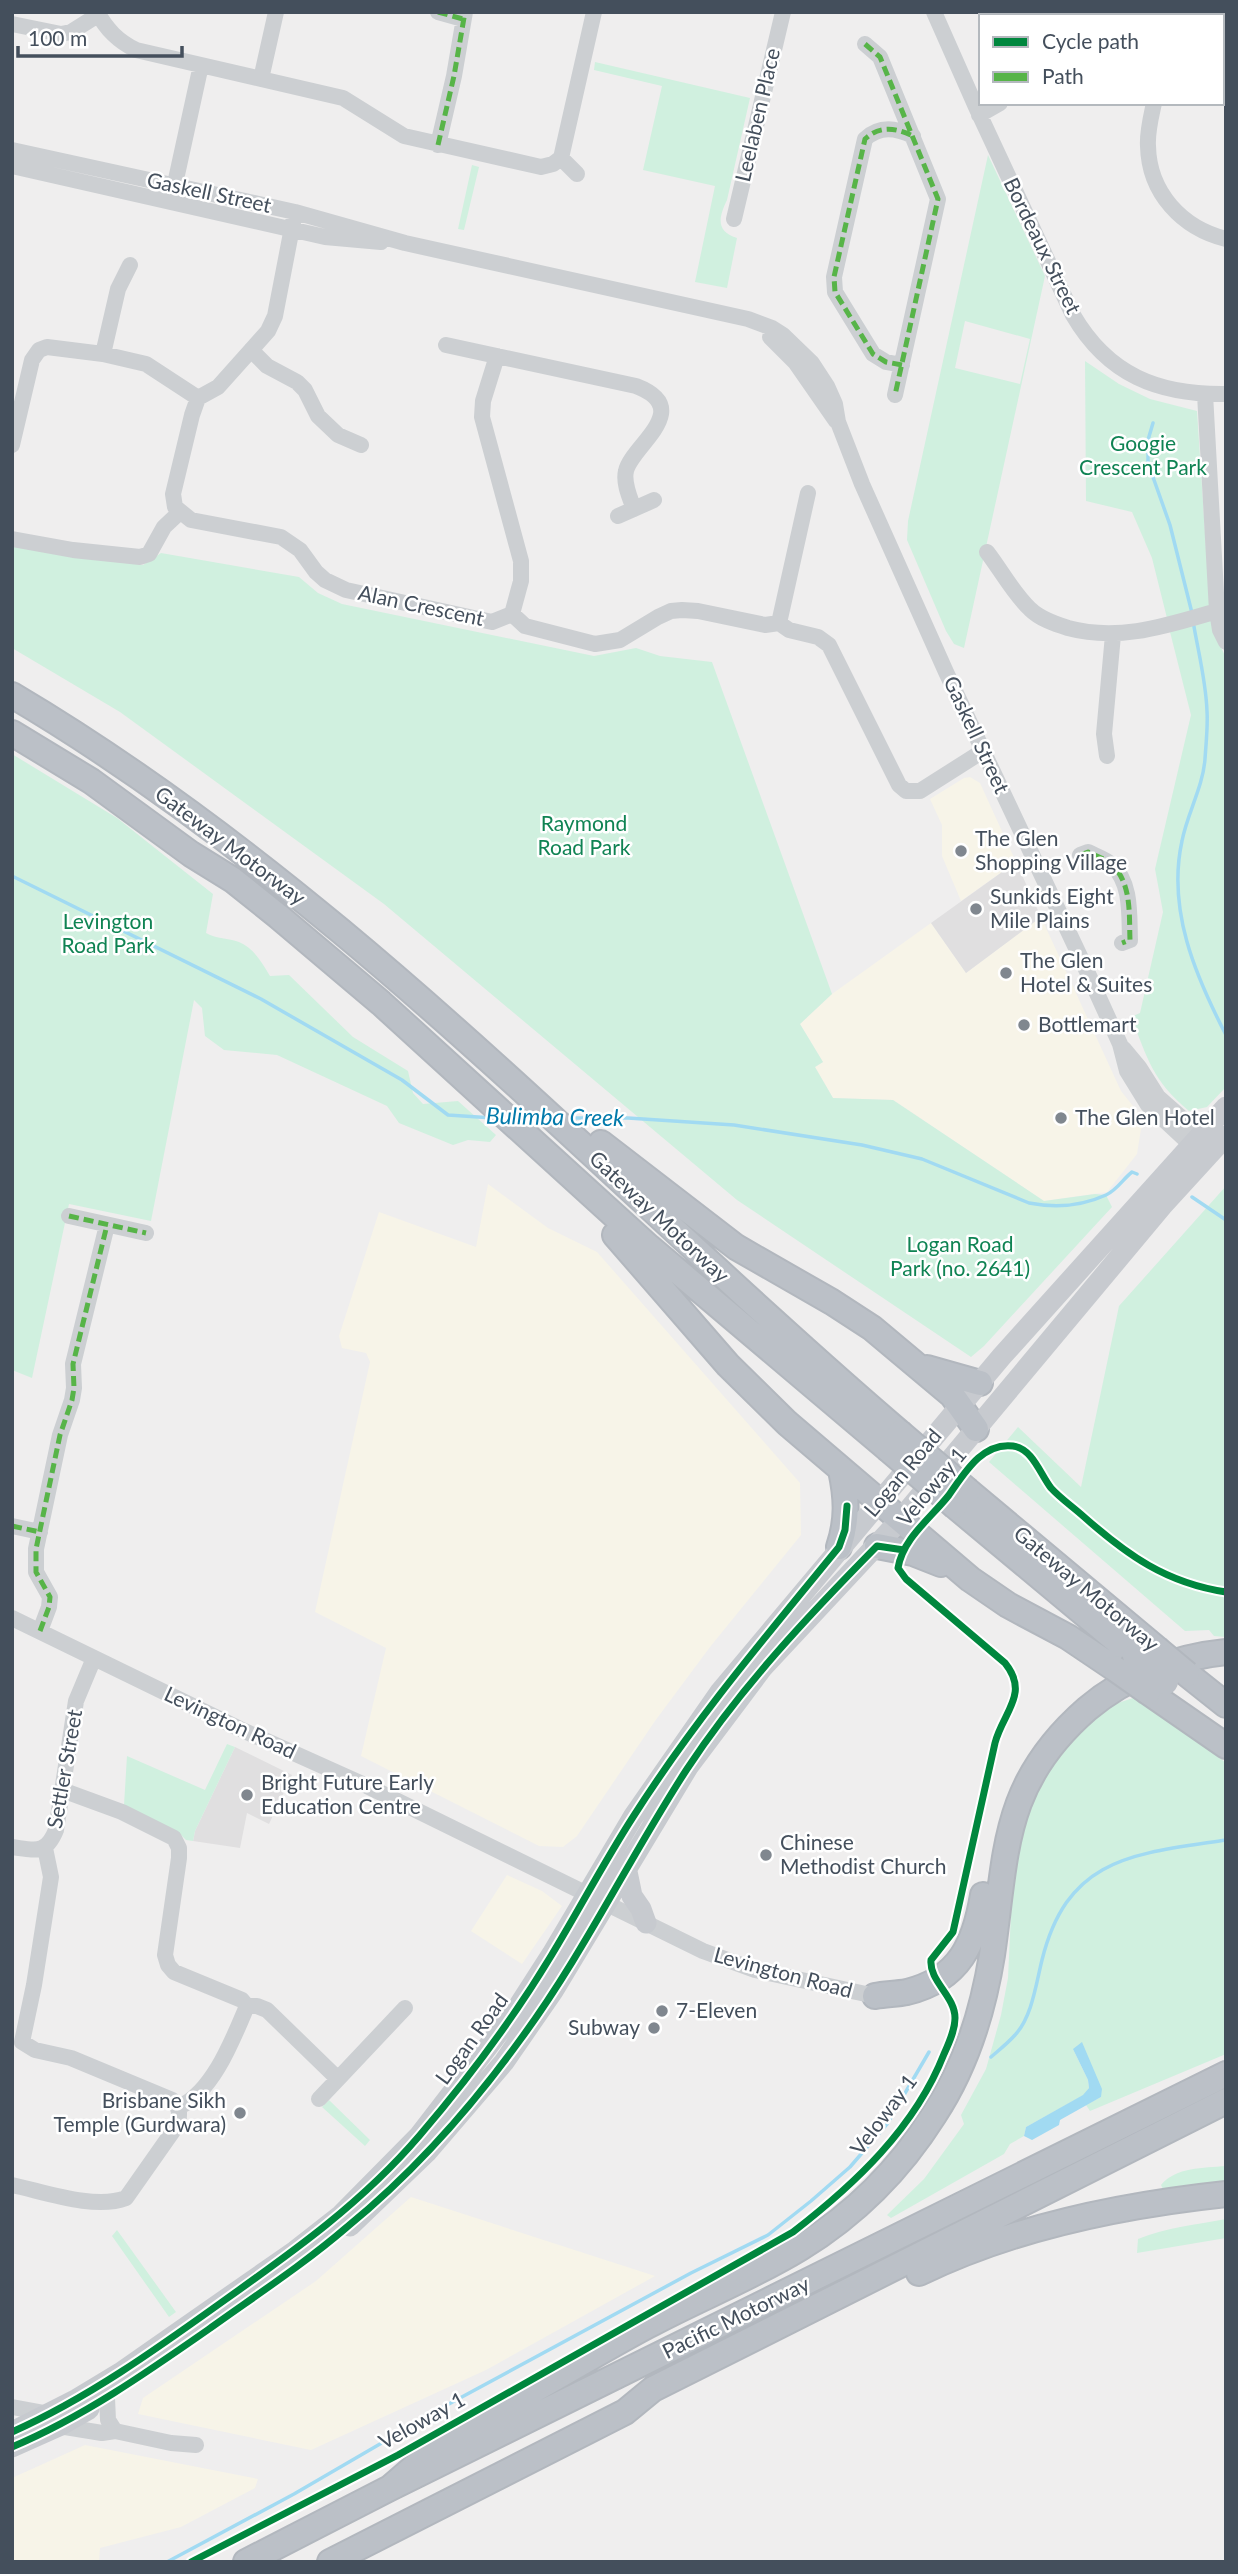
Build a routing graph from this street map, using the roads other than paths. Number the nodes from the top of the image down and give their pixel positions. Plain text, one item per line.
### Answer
1 (276, 12) edge
2 (438, 12) edge
3 (594, 12) edge
4 (783, 12) edge
5 (934, 12) edge
6 (98, 14) edge
7 (464, 15) edge
8 (12, 24) edge
9 (865, 44) dead end
10 (201, 65) junction
11 (261, 79) junction
12 (996, 105) edge
13 (1154, 105) edge
14 (979, 115) junction
15 (913, 136) junction
16 (438, 145) junction
17 (12, 150) edge
18 (561, 158) junction
19 (12, 166) edge
20 (577, 174) dead end
21 (174, 193) junction
22 (295, 212) junction
23 (734, 219) dead end
24 (292, 230) junction
25 (1226, 239) edge
26 (405, 243) junction
27 (130, 265) dead end
28 (446, 345) dead end
29 (251, 350) junction
30 (103, 354) junction
31 (497, 356) junction
32 (902, 365) junction
33 (1205, 394) junction
34 (1226, 394) edge
35 (895, 395) dead end
36 (198, 398) junction
37 (12, 445) edge
38 (361, 445) dead end
39 (808, 493) dead end
40 (654, 500) dead end
41 (634, 509) junction
42 (180, 512) junction
43 (618, 516) dead end
44 (1218, 516) edge
45 (12, 540) edge
46 (987, 552) dead end
47 (1217, 611) junction
48 (512, 614) junction
49 (779, 623) junction
50 (1113, 635) junction
51 (1226, 642) edge
52 (12, 695) edge
53 (12, 733) edge
54 (983, 751) junction
55 (1107, 755) dead end
56 (1080, 855) dead end
57 (1122, 943) dead end
58 (1120, 1044) junction
59 (1226, 1107) edge
60 (573, 1129) junction
61 (524, 1142) junction
62 (1202, 1143) edge
63 (69, 1216) dead end
64 (107, 1225) junction
65 (146, 1233) dead end
66 (920, 1367) junction
67 (981, 1383) junction
68 (960, 1406) junction
69 (976, 1429) junction
70 (894, 1440) junction
71 (841, 1470) junction
72 (879, 1502) junction
73 (900, 1520) junction
74 (12, 1526) edge
75 (40, 1532) junction
76 (877, 1546) junction
77 (839, 1547) junction
78 (952, 1564) junction
79 (12, 1618) edge
80 (40, 1632) junction
81 (1226, 1652) edge
82 (94, 1658) junction
83 (1167, 1682) junction
84 (1098, 1700) junction
85 (1226, 1705) edge
86 (1226, 1730) edge
87 (1226, 1746) edge
88 (62, 1790) junction
89 (12, 1847) edge
90 (45, 1848) junction
91 (626, 1867) junction
92 (596, 1899) junction
93 (646, 1923) junction
94 (875, 1996) joint
95 (247, 2006) junction
96 (405, 2008) dead end
97 (17, 2043) edge
98 (1226, 2074) edge
99 (338, 2079) junction
100 (319, 2099) dead end
101 (1226, 2101) edge
102 (179, 2108) junction
103 (12, 2185) edge
104 (1226, 2194) edge
105 (107, 2398) junction
106 (12, 2407) edge
107 (625, 2412) junction
108 (54, 2420) junction
109 (115, 2431) junction
110 (12, 2432) edge
111 (195, 2445) dead end
112 (12, 2447) edge
113 (390, 2488) junction
114 (246, 2562) edge
115 (330, 2562) edge

1 - 11 street
2 - 7 street
3 - 18 street
4 - 23 street, Leelaben Place
5 - 14 street, Bordeaux Street
6 - 8 street
6 - 10 street
7 - 16 street
9 - 15 street
10 - 11 street
10 - 21 street
11 - 16 street
12 - 14 street
13 - 25 street
14 - 33 street, Bordeaux Street
15 - 32 street
15 - 32 street
16 - 18 street
17 - 21 street, Gaskell Street
18 - 20 street
19 - 21 street, Gaskell Street
21 - 22 street, Gaskell Street
21 - 24 street, Gaskell Street
22 - 24 street
22 - 26 street, Gaskell Street
24 - 26 street, Gaskell Street
24 - 29 street
26 - 54 street, Gaskell Street
27 - 30 street
28 - 31 street
29 - 36 street
29 - 38 street
30 - 36 street
30 - 37 street
31 - 41 street
31 - 48 street
32 - 35 street
33 - 34 street, Bordeaux Street
33 - 44 street
36 - 42 street
39 - 49 street
40 - 41 street
41 - 43 street
42 - 45 street
42 - 48 street, Alan Crescent
44 - 47 street
46 - 50 street
47 - 50 street
47 - 51 street
48 - 49 street, Alan Crescent
49 - 54 street, Alan Crescent
50 - 55 street
52 - 60 highway, Gateway Motorway
53 - 61 highway, Gateway Motorway
54 - 58 street, Gaskell Street
56 - 57 street
58 - 62 street, Gaskell Street
58 - 62 street, Gaskell Street
59 - 62 main road, Logan Road
60 - 66 highway
60 - 70 highway, Gateway Motorway
61 - 70 highway, Gateway Motorway
61 - 71 highway
62 - 67 main road, Logan Road
62 - 69 main road, Logan Road
63 - 64 street
64 - 65 street
64 - 75 street
66 - 67 highway
66 - 68 highway
67 - 68 main road, Logan Road
68 - 69 highway
68 - 72 main road, Logan Road
69 - 73 main road, Logan Road
70 - 83 highway, Gateway Motorway, bridge
71 - 72 highway
71 - 77 highway
72 - 73 highway
72 - 77 main road, Logan Road
73 - 76 main road, Logan Road
73 - 78 highway
74 - 75 street
75 - 80 street
76 - 78 highway
76 - 91 main road, Logan Road
77 - 92 main road, Logan Road
78 - 83 highway, bridge
79 - 80 street, Levington Road
80 - 82 street, Levington Road
81 - 84 highway
82 - 88 street, Settler Street
82 - 92 street, Levington Road
83 - 85 highway, Gateway Motorway
83 - 86 highway, Gateway Motorway
83 - 87 highway
84 - 94 highway
84 - 113 highway
88 - 90 street, Settler Street
88 - 95 street
89 - 90 street, Settler Street
90 - 97 street
91 - 92 main road, Logan Road
91 - 93 main road
92 - 93 street, Levington Road
92 - 105 main road, Logan Road
92 - 108 main road, Logan Road
93 - 94 street, Levington Road
95 - 99 street
95 - 102 street
96 - 99 street
97 - 102 street
98 - 113 highway, Pacific Motorway
99 - 100 street
101 - 107 highway, Pacific Motorway
102 - 103 street
104 - 107 highway
105 - 108 main road, Logan Road
105 - 109 street
106 - 108 street
107 - 115 highway, Pacific Motorway
108 - 109 street
108 - 110 main road, Logan Road
108 - 112 main road, Logan Road
109 - 111 street
113 - 114 highway, Pacific Motorway

